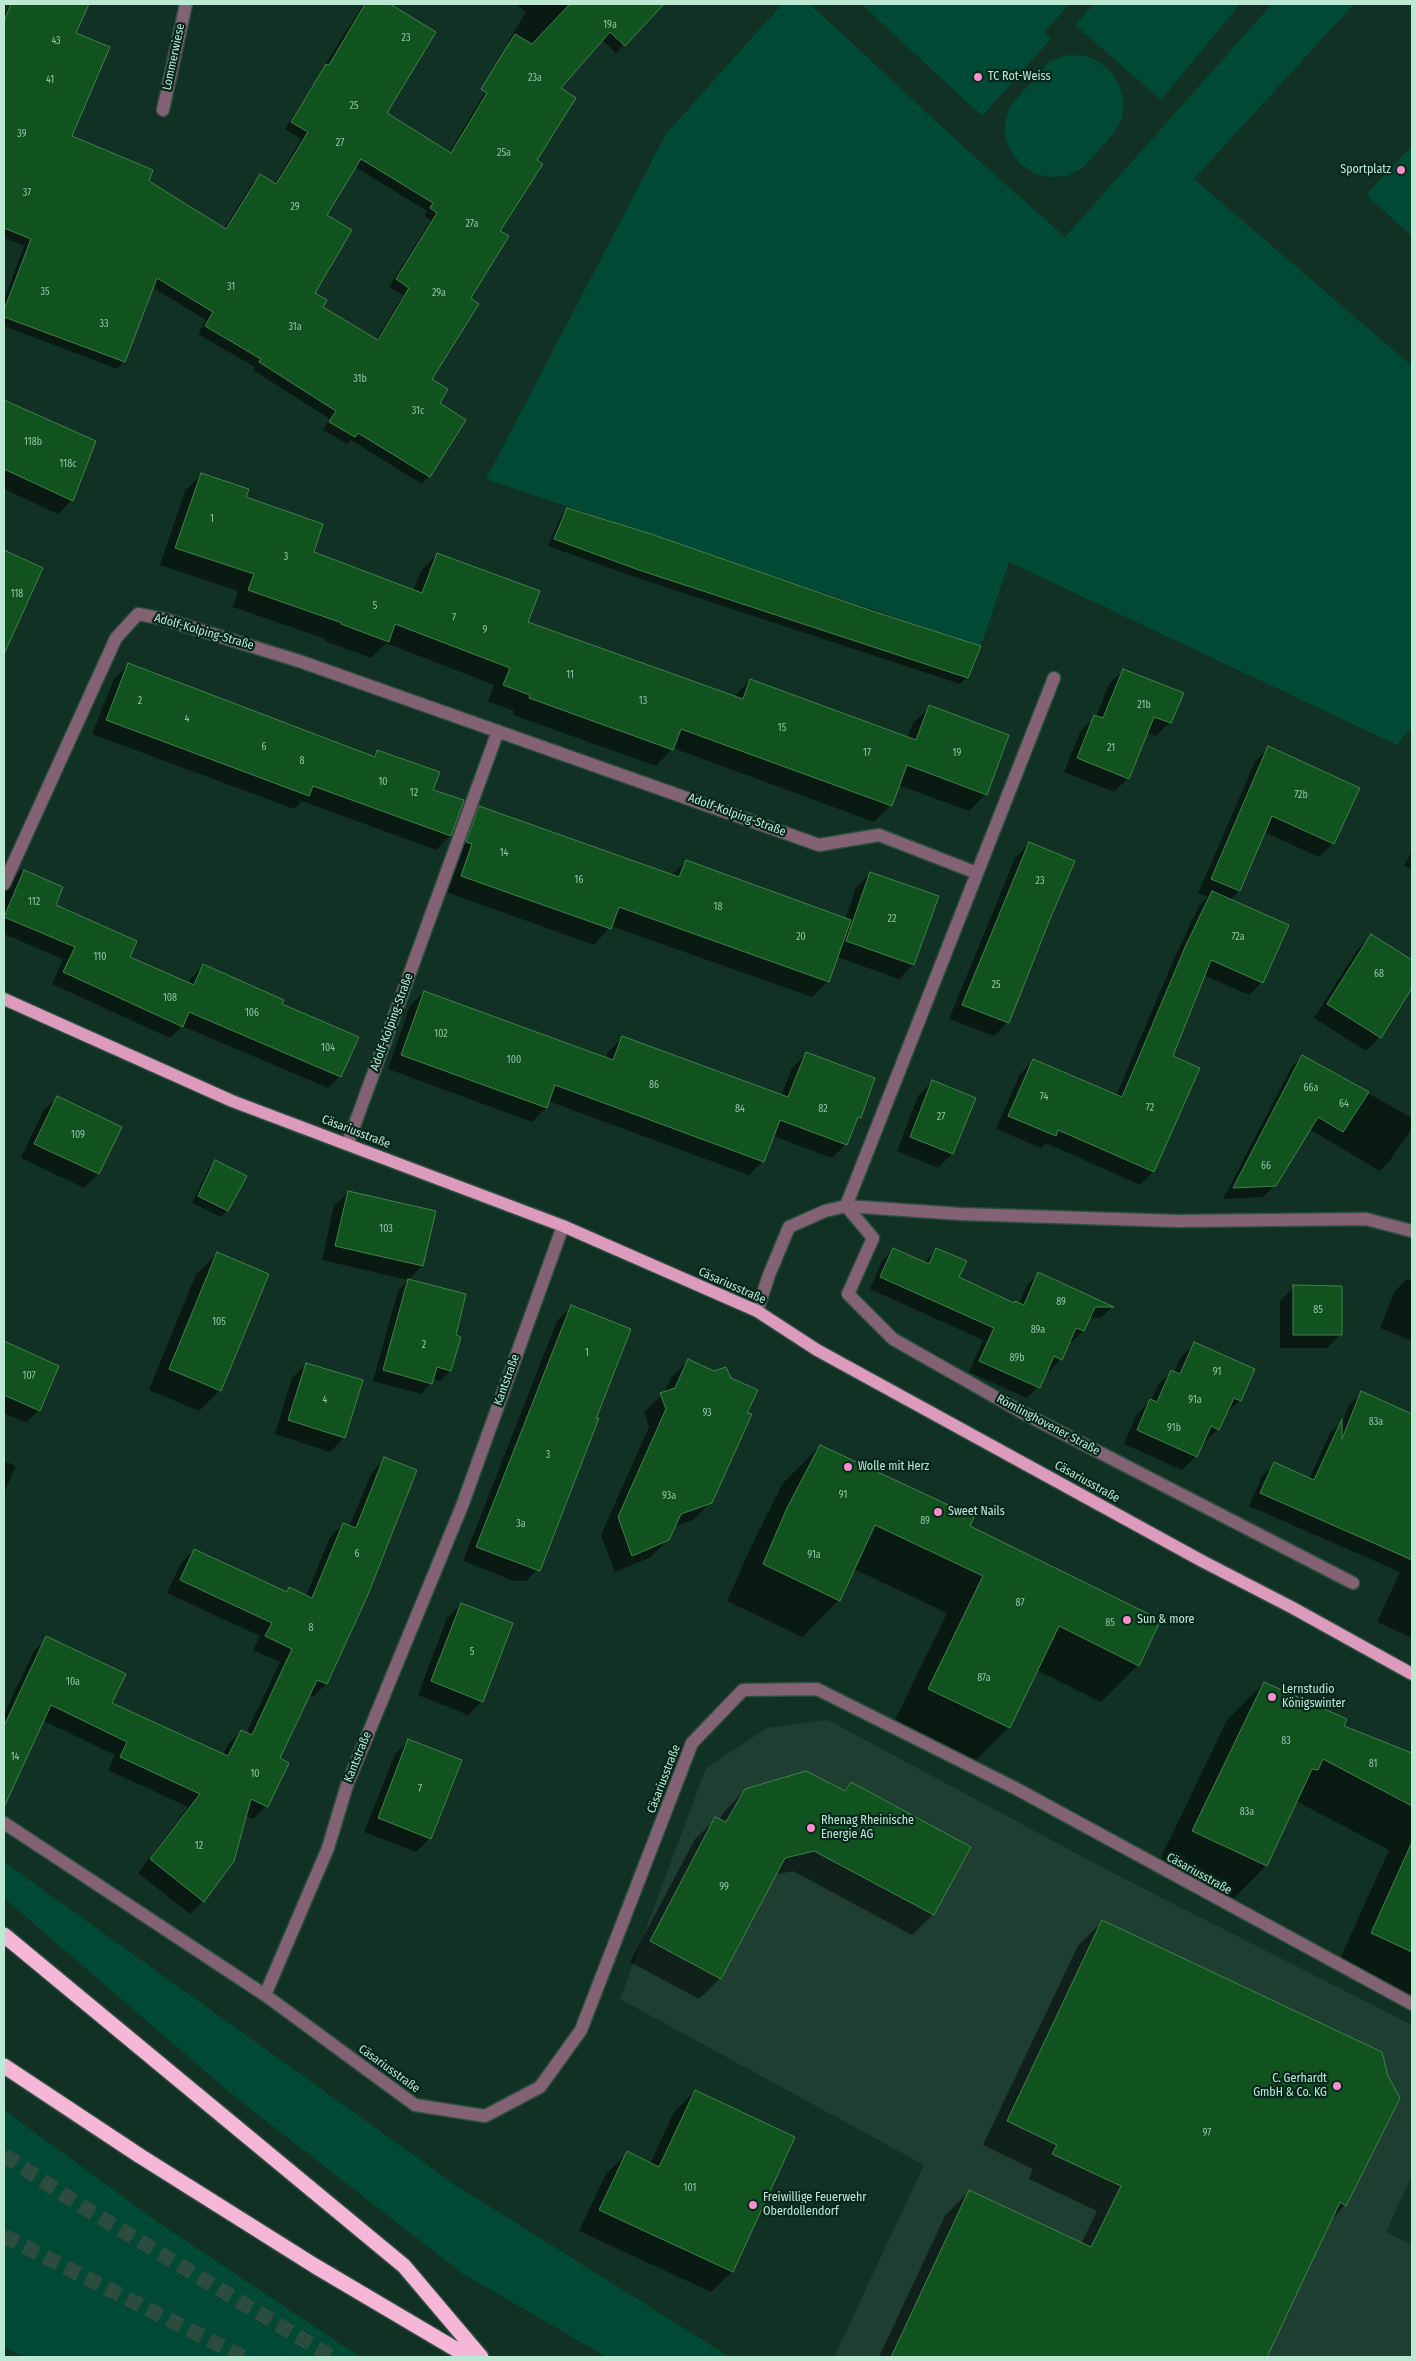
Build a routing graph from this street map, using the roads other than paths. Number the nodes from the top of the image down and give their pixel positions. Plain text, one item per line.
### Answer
1 (186, 4) edge
2 (163, 110) dead end
3 (1054, 678) dead end
4 (498, 731) junction
5 (977, 873) junction
6 (4, 884) edge
7 (4, 999) edge
8 (348, 1143) junction
9 (846, 1206) junction
10 (563, 1226) junction
11 (1412, 1231) edge
12 (757, 1311) junction
13 (1353, 1583) dead end
14 (1412, 1674) edge
15 (4, 1823) edge
16 (4, 1935) edge
17 (265, 1995) junction
18 (1412, 2004) edge
19 (4, 2066) edge
20 (469, 2357) edge
21 (481, 2357) edge

1 - 2 street, Lommerwiese
3 - 5 street
4 - 5 street, Adolf-Kolping-Straße
4 - 6 street, Adolf-Kolping-Straße
4 - 8 street, Adolf-Kolping-Straße
5 - 9 street
7 - 8 main road, Cäsariusstraße
8 - 10 main road, Cäsariusstraße
9 - 11 street
9 - 12 street
9 - 13 street, Römlinghovener Straße
10 - 12 main road, Cäsariusstraße
10 - 17 street, Kantstraße
12 - 14 main road, Cäsariusstraße
15 - 17 street
16 - 21 highway
17 - 18 street, Cäsariusstraße
19 - 20 highway

